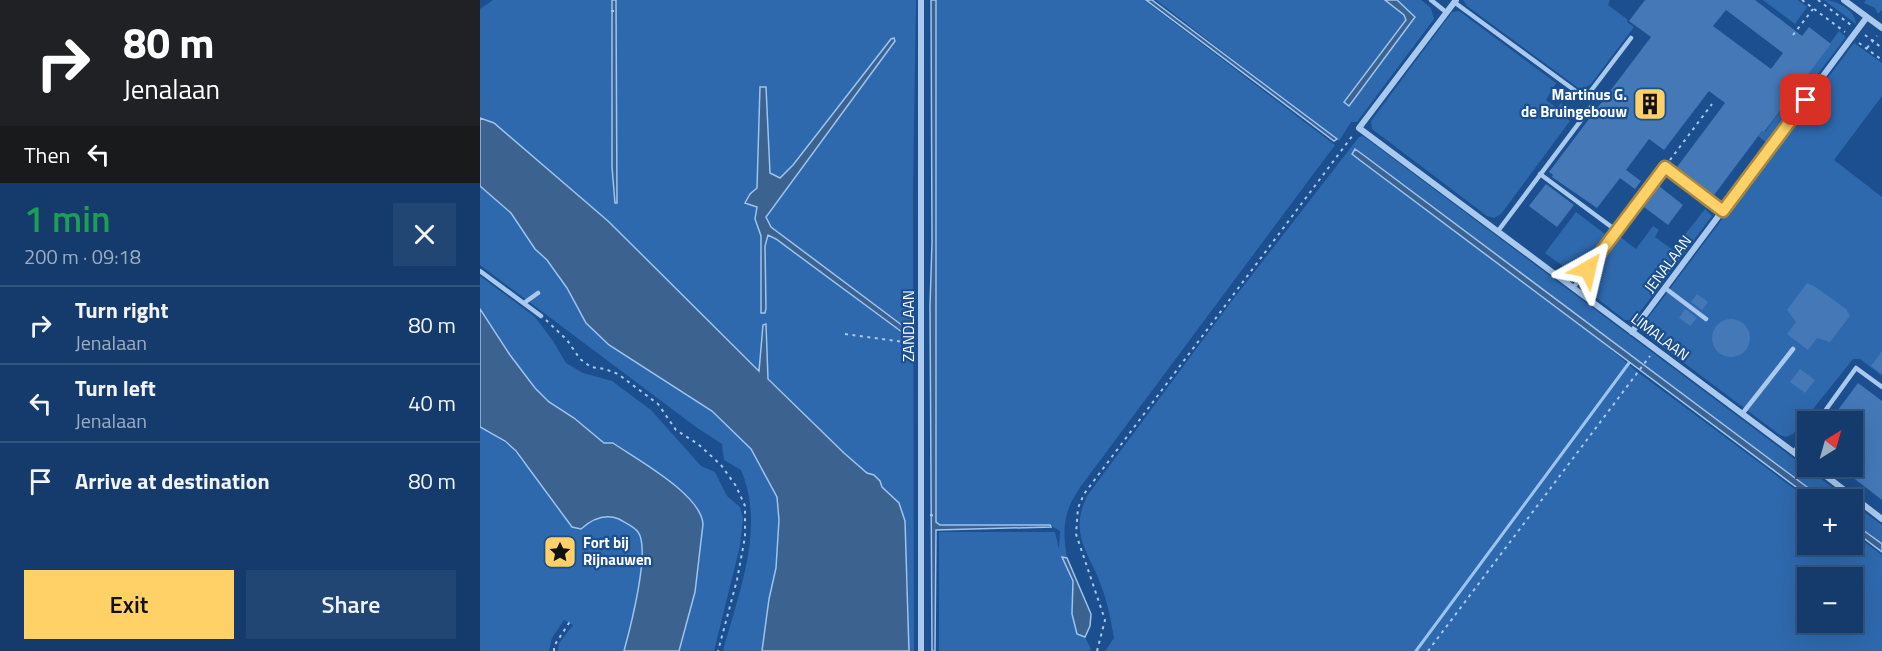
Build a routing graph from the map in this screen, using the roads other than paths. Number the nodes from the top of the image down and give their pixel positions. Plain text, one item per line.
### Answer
1 (921, 0) edge
2 (1431, 0) edge
3 (1455, 1) edge
4 (1848, 1) edge
5 (1446, 12) junction
6 (1867, 17) junction
7 (1882, 28) edge
8 (1631, 38) dead end
9 (1591, 107) dead end
10 (1540, 174) junction
11 (1723, 211) junction
12 (1498, 231) junction
13 (1617, 231) junction
14 (480, 271) edge
15 (1573, 288) junction
16 (1665, 288) junction
17 (538, 293) dead end
18 (524, 303) junction
19 (541, 316) road end
20 (1706, 319) dead end
21 (1632, 332) junction
22 (1793, 349) dead end
23 (1882, 387) edge
24 (1825, 411) edge
25 (1743, 414) junction
26 (1797, 448) edge
27 (1794, 452) junction
28 (1797, 454) edge
29 (1827, 477) edge
30 (1882, 519) edge
31 (921, 651) edge

1 - 31 street, ZANDLAAN
2 - 5 lane
3 - 5 street
3 - 8 lane
4 - 6 street
5 - 12 street, LIMALAAN
6 - 7 street
6 - 11 street, JENALAAN
9 - 10 lane
10 - 12 lane
10 - 13 lane
11 - 13 lane
11 - 16 street, JENALAAN
12 - 15 street, LIMALAAN
13 - 15 lane
14 - 18 lane
15 - 21 street, LIMALAAN
16 - 20 lane
16 - 21 street, JENALAAN
17 - 18 lane
18 - 19 lane
21 - 25 street, LIMALAAN
22 - 25 lane
23 - 24 lane
25 - 27 street, LIMALAAN
26 - 27 lane
27 - 28 street, LIMALAAN
29 - 30 street

